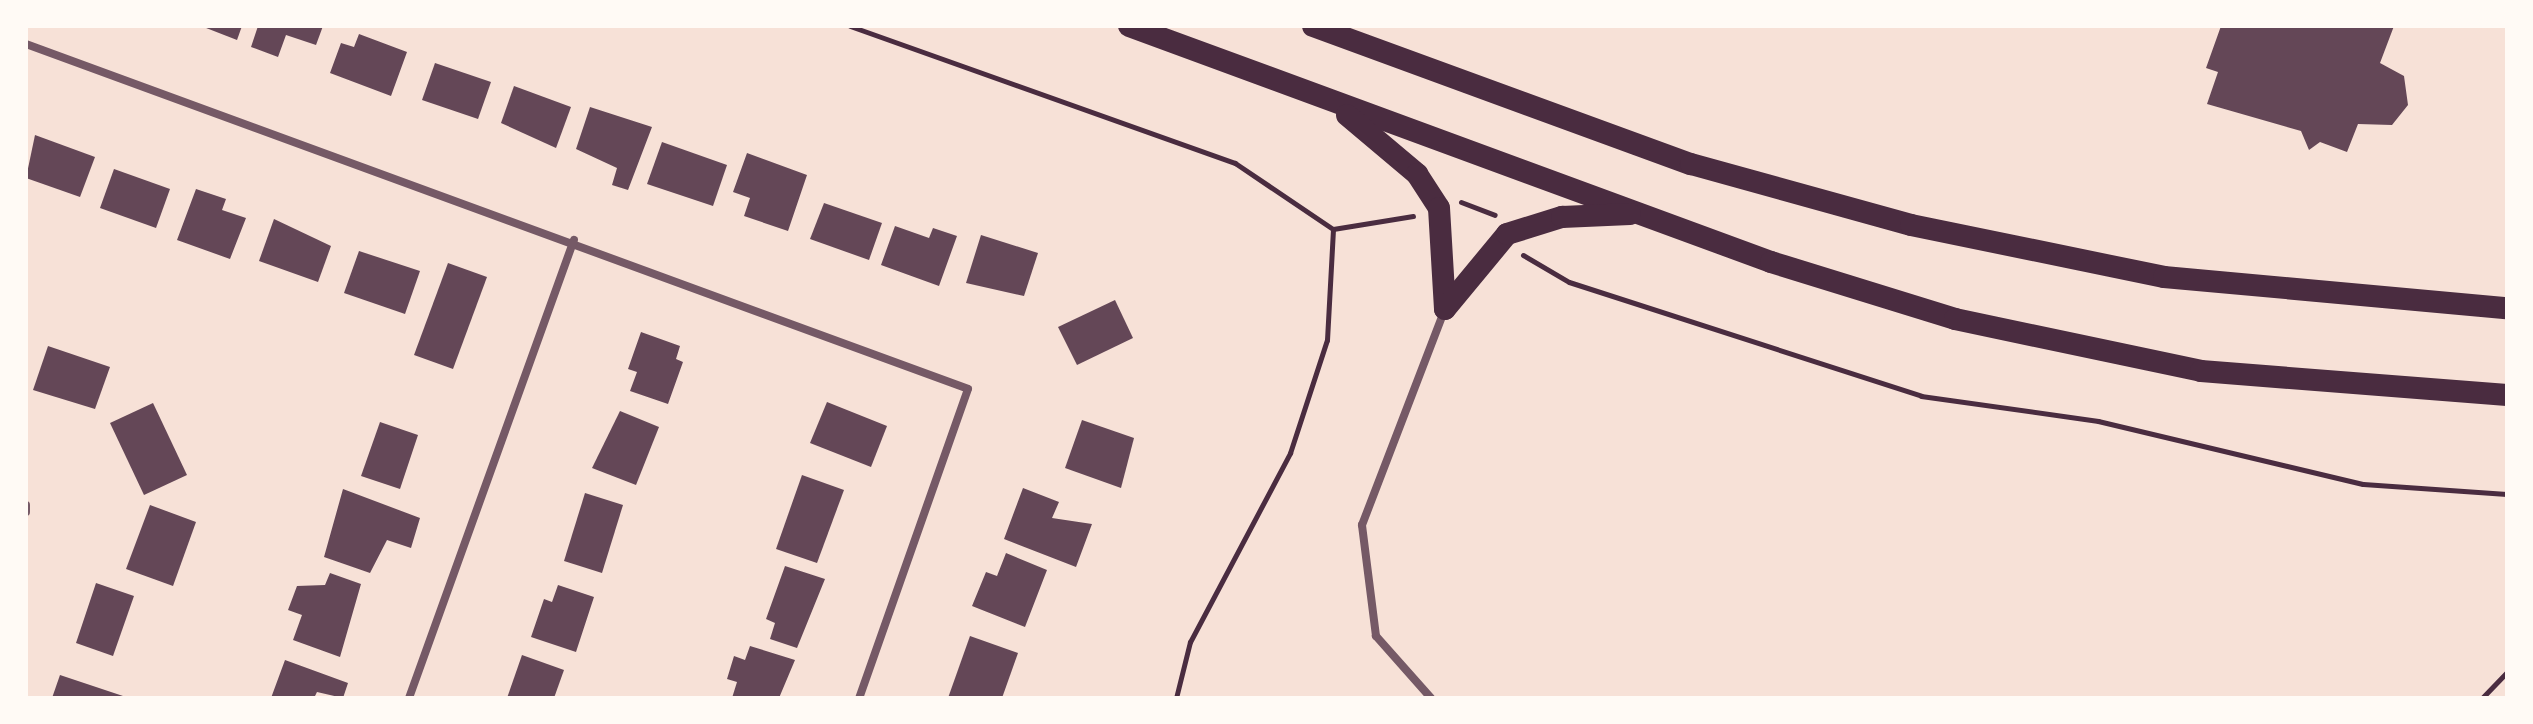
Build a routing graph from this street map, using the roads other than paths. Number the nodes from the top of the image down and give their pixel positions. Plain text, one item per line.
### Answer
1 (1129, 26) edge
2 (1313, 26) edge
3 (1343, 26) edge
4 (26, 44) edge
5 (1372, 48) junction
6 (1334, 103) junction
7 (1643, 214) junction
8 (574, 240) junction
9 (2507, 308) edge
10 (1445, 309) junction
11 (2393, 389) junction
12 (2507, 395) edge
13 (2507, 405) edge
14 (26, 505) edge
15 (26, 512) edge
16 (409, 698) edge
17 (859, 698) edge
18 (1431, 698) edge

1 - 6 highway
2 - 5 highway
3 - 5 highway
4 - 8 street
5 - 9 highway
6 - 7 highway
6 - 10 highway
7 - 10 highway
7 - 11 highway
8 - 16 street
8 - 17 street
10 - 18 street
11 - 12 highway
11 - 13 highway
14 - 15 street

